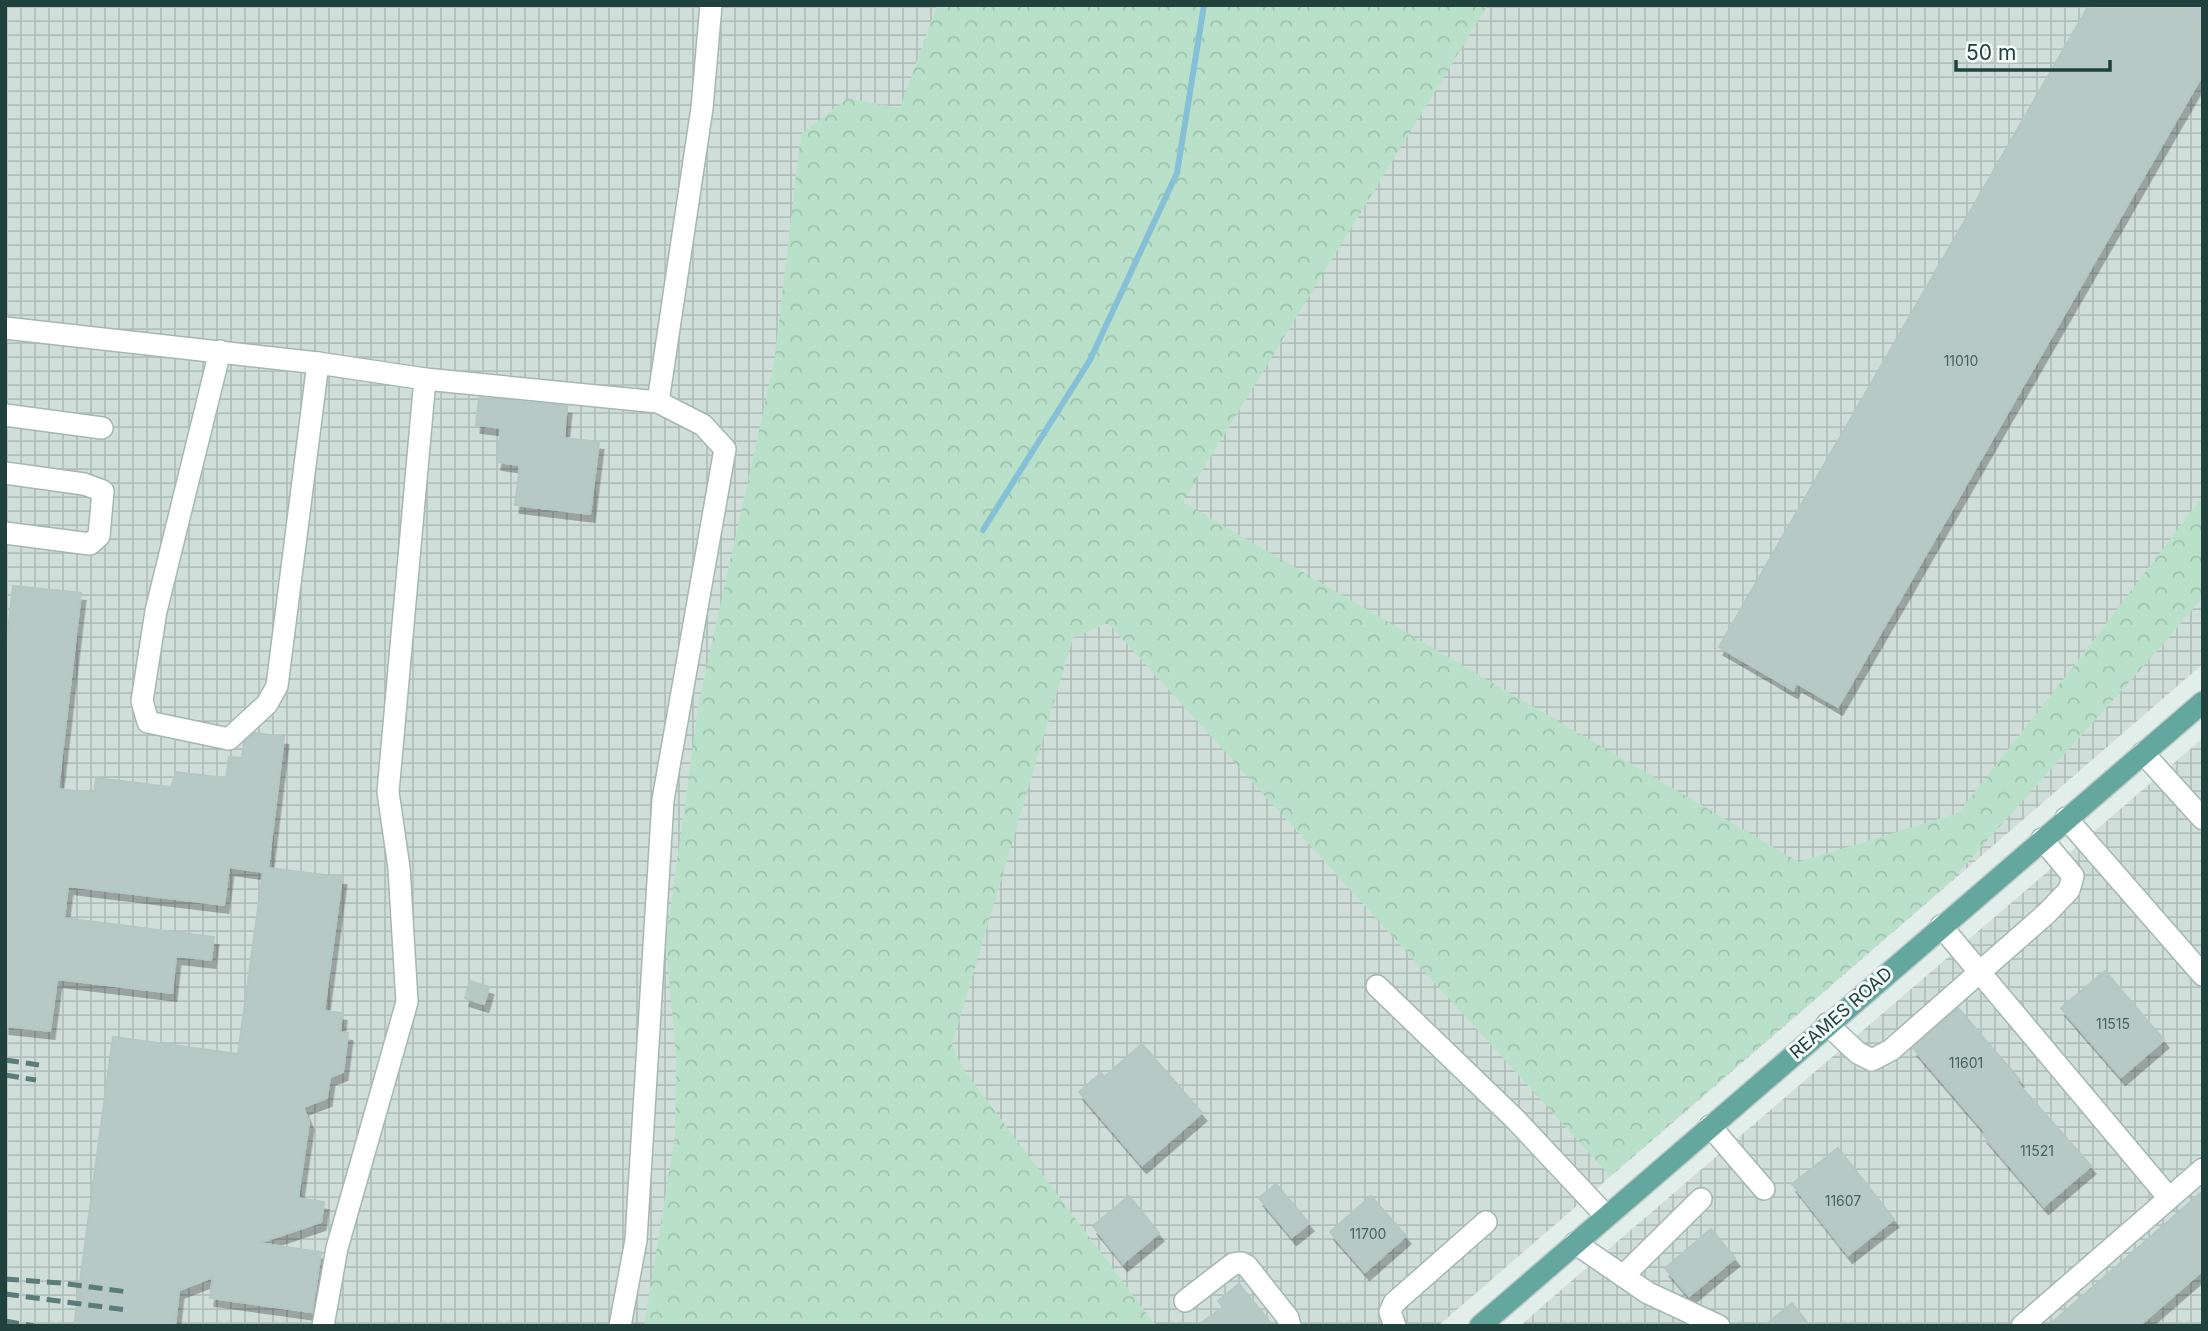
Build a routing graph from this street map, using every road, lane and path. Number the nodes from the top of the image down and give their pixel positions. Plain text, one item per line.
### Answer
1 (711, 5) edge
2 (5, 328) edge
3 (220, 351) junction
4 (318, 363) junction
5 (425, 379) junction
6 (658, 402) junction
7 (5, 415) edge
8 (102, 428) dead end
9 (5, 473) edge
10 (5, 533) edge
11 (2203, 702) edge
12 (2143, 753) junction
13 (2066, 818) junction
14 (2203, 819) edge
15 (2042, 839) junction
16 (1941, 926) junction
17 (1978, 973) junction
18 (2203, 975) edge
19 (1377, 986) dead end
20 (1827, 1024) junction
21 (1710, 1126) junction
22 (2203, 1169) edge
23 (1764, 1189) dead end
24 (2169, 1198) junction
25 (1701, 1199) dead end
26 (1606, 1216) junction
27 (1486, 1222) dead end
28 (1575, 1243) junction
29 (1623, 1276) junction
30 (1185, 1301) dead end
31 (323, 1326) edge
32 (620, 1326) edge
33 (1290, 1326) edge
34 (1395, 1326) edge
35 (1480, 1326) edge
36 (1719, 1326) edge
37 (2022, 1326) edge

1 - 6 lane
2 - 3 lane
3 - 4 lane
3 - 4 lane
4 - 5 lane
5 - 6 lane
5 - 31 lane
6 - 32 lane
7 - 8 lane
9 - 10 lane
11 - 12 main road, REAMES ROAD
12 - 13 main road, REAMES ROAD
12 - 14 lane
13 - 15 main road, REAMES ROAD
13 - 18 lane
15 - 16 main road, REAMES ROAD
15 - 17 lane
16 - 17 lane
16 - 20 main road, REAMES ROAD
17 - 20 lane
17 - 24 lane
19 - 26 lane
20 - 21 main road, REAMES ROAD
21 - 23 lane
21 - 26 main road, REAMES ROAD
22 - 24 lane
24 - 37 lane
25 - 29 lane
26 - 28 main road, REAMES ROAD
27 - 34 lane
28 - 29 lane
28 - 35 main road, REAMES ROAD
29 - 36 lane
30 - 33 lane

